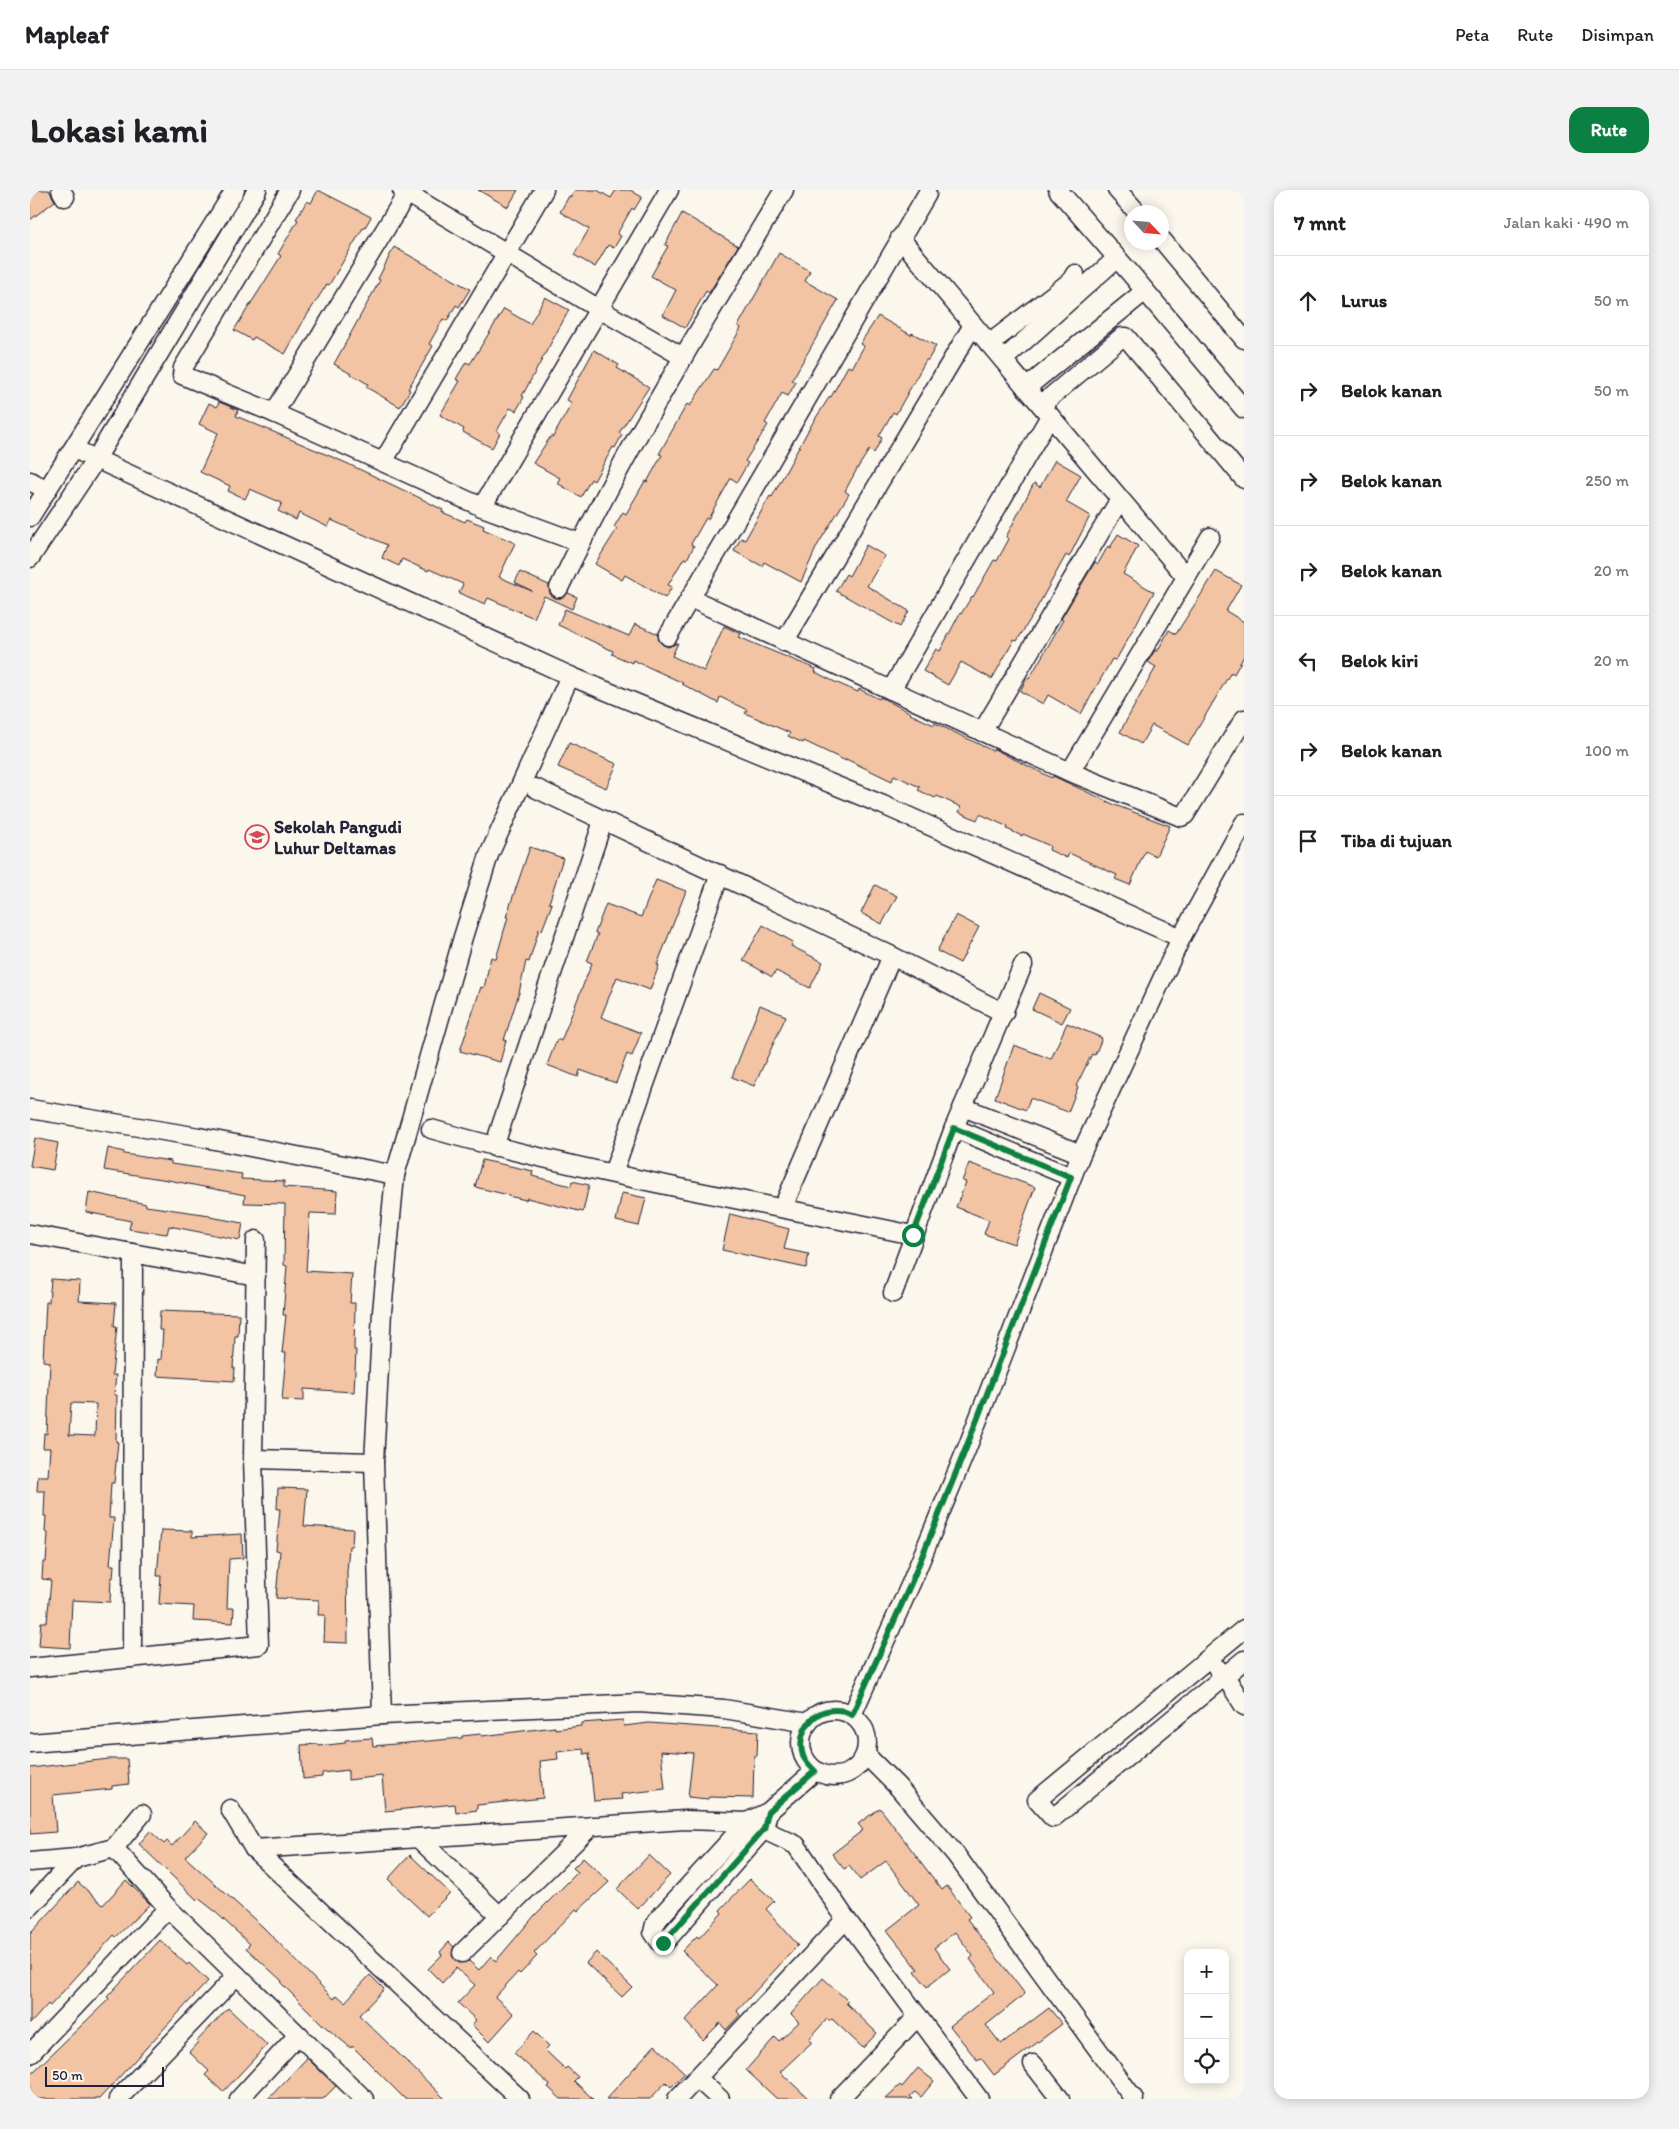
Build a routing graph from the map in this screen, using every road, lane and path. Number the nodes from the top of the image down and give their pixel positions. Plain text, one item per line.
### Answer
1 (235, 190) edge
2 (257, 190) edge
3 (290, 190) edge
4 (544, 190) edge
5 (669, 190) edge
6 (784, 190) edge
7 (1058, 190) edge
8 (1117, 190) edge
9 (406, 191) edge
10 (927, 194) dead end
11 (1131, 205) edge
12 (900, 238) junction
13 (1169, 249) edge
14 (507, 254) junction
15 (1117, 258) junction
16 (1075, 274) dead end
17 (1145, 290) junction
18 (599, 310) junction
19 (973, 325) junction
20 (1244, 340) edge
21 (989, 344) junction
22 (683, 356) junction
23 (1003, 360) junction
24 (1026, 388) junction
25 (1046, 410) junction
26 (1244, 410) edge
27 (274, 413) junction
28 (74, 449) junction
29 (96, 459) junction
30 (384, 462) junction
31 (1244, 479) edge
32 (30, 481) edge
33 (47, 490) junction
34 (1120, 499) junction
35 (482, 507) junction
36 (30, 517) edge
37 (1210, 537) dead end
38 (580, 543) junction
39 (30, 558) edge
40 (1186, 577) junction
41 (559, 588) dead end
42 (690, 598) junction
43 (668, 636) dead end
44 (784, 642) junction
45 (570, 676) junction
46 (891, 690) junction
47 (1244, 719) edge
48 (982, 732) junction
49 (1070, 772) junction
50 (535, 788) dead end
51 (603, 821) junction
52 (1244, 823) edge
53 (720, 874) junction
54 (1181, 938) junction
55 (892, 956) junction
56 (1023, 965) dead end
57 (1004, 1013) junction
58 (963, 1107) junction
59 (30, 1109) edge
60 (954, 1128) junction
61 (431, 1129) dead end
62 (494, 1147) junction
63 (1081, 1154) junction
64 (613, 1173) junction
65 (395, 1175) junction
66 (1071, 1177) junction
67 (782, 1207) junction
68 (30, 1234) edge
69 (913, 1235) junction
70 (256, 1240) dead end
71 (133, 1253) junction
72 (256, 1276) junction
73 (893, 1293) dead end
74 (253, 1459) junction
75 (374, 1462) junction
76 (1244, 1631) edge
77 (132, 1658) junction
78 (1207, 1659) junction
79 (1244, 1660) edge
80 (30, 1668) edge
81 (1225, 1676) junction
82 (1244, 1706) edge
83 (382, 1715) junction
84 (852, 1715) junction
85 (808, 1723) junction
86 (30, 1743) edge
87 (866, 1755) junction
88 (815, 1771) junction
89 (230, 1810) dead end
90 (142, 1814) dead end
91 (760, 1821) junction
92 (591, 1826) junction
93 (418, 1838) junction
94 (114, 1848) junction
95 (254, 1849) junction
96 (76, 1858) junction
97 (30, 1862) edge
98 (30, 1907) edge
99 (168, 1908) junction
100 (500, 1916) junction
101 (846, 1919) junction
102 (462, 1953) dead end
103 (237, 1975) junction
104 (918, 2016) junction
105 (298, 2035) junction
106 (30, 2054) edge
107 (1033, 2064) dead end
108 (697, 2078) junction
109 (360, 2098) edge
110 (118, 2099) edge
111 (239, 2099) edge
112 (520, 2099) edge
113 (678, 2099) edge
114 (720, 2099) edge
115 (839, 2099) edge
116 (980, 2099) edge
117 (1060, 2099) edge
118 (1134, 2099) edge

1 - 28 street
2 - 29 street
3 - 27 street
4 - 14 street
5 - 18 street
6 - 22 street
7 - 15 street
8 - 11 street
9 - 14 street
9 - 27 street
10 - 12 street
12 - 19 street
12 - 42 street
13 - 20 street
14 - 18 street
14 - 30 street
15 - 17 street
15 - 23 street
16 - 21 street
17 - 24 street
17 - 26 street
18 - 22 street
18 - 35 street
19 - 21 street
19 - 44 street
21 - 23 street
22 - 38 street
23 - 24 street
24 - 25 street
25 - 31 street
25 - 34 street
25 - 46 street
27 - 30 street
28 - 29 street
28 - 33 street
29 - 39 street
29 - 45 street
30 - 35 street
32 - 33 street
33 - 36 street
34 - 40 street
34 - 48 street
35 - 38 street
37 - 40 street
38 - 41 street
40 - 49 street
42 - 43 street
42 - 44 street
44 - 46 street
45 - 54 street
45 - 65 street
46 - 48 street
47 - 49 street
48 - 49 street
50 - 51 street
51 - 53 street
51 - 62 street
52 - 54 street
53 - 55 street
53 - 64 street
54 - 63 street
55 - 57 street
55 - 67 street
56 - 57 street
57 - 58 street
58 - 60 street
58 - 63 street
59 - 65 street
60 - 66 street
60 - 69 street
61 - 62 street
62 - 64 street
63 - 66 street
64 - 67 street
65 - 75 street
66 - 84 street
67 - 69 street
68 - 71 street
69 - 73 street
70 - 72 street
71 - 72 street
71 - 77 street
72 - 74 street
74 - 75 street
74 - 77 street
75 - 83 street
76 - 78 street
77 - 80 street
78 - 81 street
78 - 81 street
79 - 81 street
81 - 82 street
83 - 85 street
83 - 86 street
84 - 85 street
84 - 87 street
85 - 88 street
87 - 88 street
87 - 118 street
88 - 91 street
89 - 95 street
90 - 94 street
91 - 91 street
91 - 92 street
91 - 101 street
92 - 93 street
92 - 100 street
93 - 95 street
93 - 100 street
94 - 96 street
94 - 99 street
95 - 112 street
96 - 97 street
96 - 98 street
99 - 103 street
99 - 106 street
100 - 102 street
101 - 104 street
101 - 108 street
103 - 105 street
103 - 110 street
104 - 115 street
104 - 116 street
105 - 109 street
105 - 111 street
107 - 117 street
108 - 113 street
108 - 114 street

